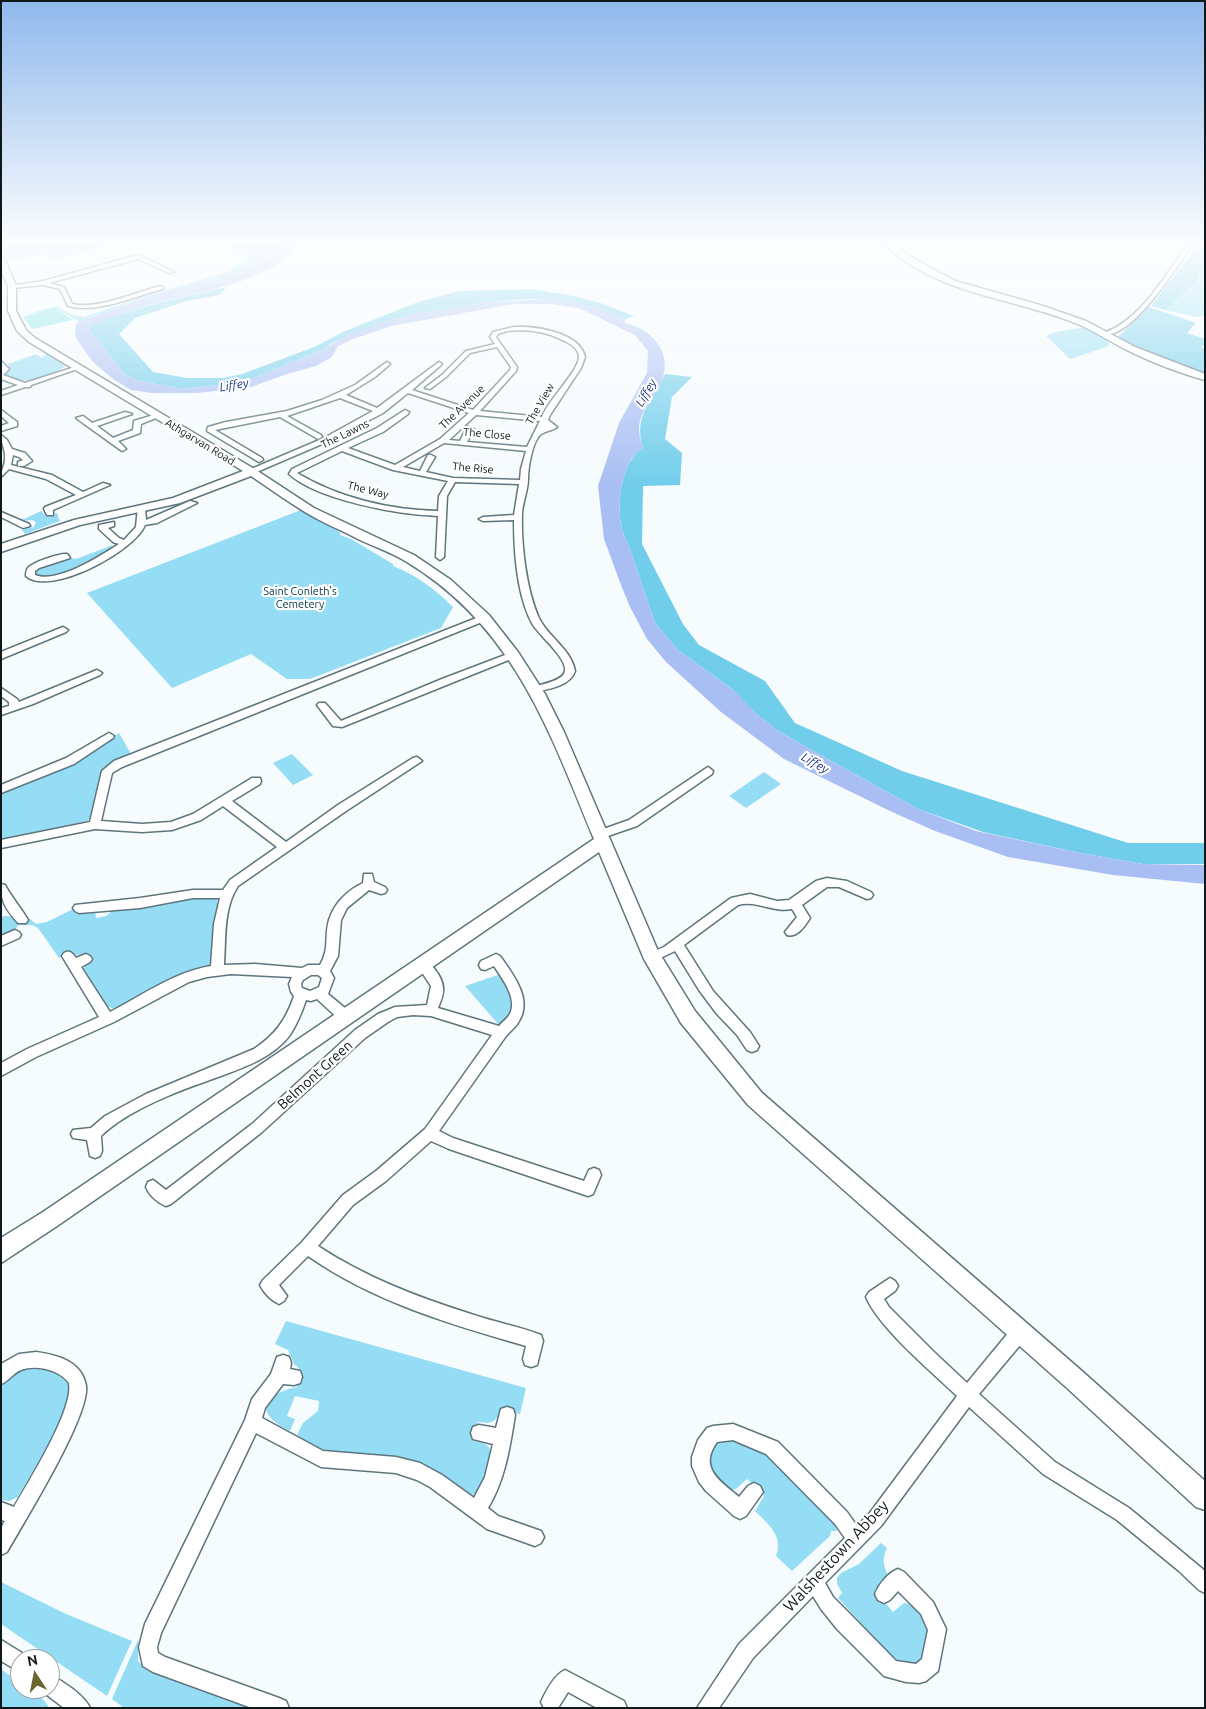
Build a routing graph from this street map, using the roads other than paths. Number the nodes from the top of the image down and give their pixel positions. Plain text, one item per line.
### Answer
1 (19, 324) edge
2 (1085, 324) edge
3 (1126, 324) edge
4 (1106, 334) junction
5 (499, 345) junction
6 (1, 363) edge
7 (439, 364) dead end
8 (382, 366) dead end
9 (77, 368) junction
10 (1, 376) edge
11 (1205, 377) edge
12 (28, 386) junction
13 (434, 386) dead end
14 (408, 391) junction
15 (1, 393) edge
16 (342, 396) junction
17 (380, 411) junction
18 (1, 412) edge
19 (475, 412) junction
20 (399, 414) dead end
21 (281, 415) junction
22 (126, 416) dead end
23 (157, 416) junction
24 (80, 418) dead end
25 (544, 419) junction
26 (92, 426) junction
27 (1, 429) edge
28 (470, 429) dead end
29 (326, 433) dead end
30 (1, 437) edge
31 (318, 437) junction
32 (114, 440) junction
33 (310, 441) dead end
34 (443, 441) junction
35 (233, 444) junction
36 (462, 444) junction
37 (122, 448) dead end
38 (224, 448) dead end
39 (344, 449) junction
40 (530, 449) junction
41 (9, 451) junction
42 (431, 457) dead end
43 (259, 460) dead end
44 (21, 464) dead end
45 (9, 467) junction
46 (396, 468) junction
47 (252, 472) junction
48 (422, 473) junction
49 (293, 474) joint
50 (1, 475) edge
51 (453, 480) junction
52 (524, 482) junction
53 (106, 485) dead end
54 (81, 494) junction
55 (193, 503) dead end
56 (140, 509) junction
57 (50, 513) dead end
58 (1, 514) edge
59 (441, 514) junction
60 (518, 517) junction
61 (483, 518) dead end
62 (142, 523) junction
63 (112, 524) dead end
64 (26, 526) dead end
65 (125, 543) junction
66 (430, 546) dead end
67 (440, 546) junction
68 (1, 548) edge
69 (440, 556) dead end
70 (66, 558) dead end
71 (484, 618) junction
72 (63, 630) dead end
73 (513, 655) junction
74 (1, 656) edge
75 (97, 673) dead end
76 (535, 689) junction
77 (1, 691) edge
78 (322, 705) dead end
79 (14, 706) junction
80 (1, 712) edge
81 (108, 736) dead end
82 (417, 761) dead end
83 (708, 771) dead end
84 (256, 781) dead end
85 (1, 789) edge
86 (223, 800) junction
87 (96, 825) junction
88 (600, 839) junction
89 (1, 844) edge
90 (285, 847) junction
91 (1, 888) edge
92 (381, 890) dead end
93 (225, 894) junction
94 (867, 895) dead end
95 (795, 904) junction
96 (79, 908) dead end
97 (7, 911) edge
98 (22, 920) dead end
99 (791, 932) dead end
100 (15, 935) dead end
101 (1, 941) edge
102 (677, 944) junction
103 (652, 956) junction
104 (86, 959) dead end
105 (422, 965) junction
106 (485, 965) dead end
107 (217, 971) junction
108 (323, 972) junction
109 (303, 973) junction
110 (320, 993) junction
111 (301, 995) junction
112 (431, 1011) junction
113 (346, 1017) junction
114 (107, 1018) junction
115 (501, 1032) junction
116 (752, 1046) dead end
117 (1, 1070) edge
118 (430, 1133) junction
119 (78, 1134) dead end
120 (94, 1134) junction
121 (95, 1151) dead end
122 (594, 1175) dead end
123 (154, 1187) dead end
124 (307, 1247) junction
125 (1, 1252) edge
126 (890, 1286) dead end
127 (280, 1296) dead end
128 (1020, 1332) junction
129 (531, 1359) dead end
130 (286, 1372) dead end
131 (1, 1376) edge
132 (969, 1394) junction
133 (507, 1415) dead end
134 (253, 1422) junction
135 (479, 1432) dead end
136 (503, 1438) junction
137 (754, 1492) dead end
138 (1205, 1498) edge
139 (476, 1511) junction
140 (9, 1514) edge
141 (535, 1537) dead end
142 (856, 1540) junction
143 (1, 1546) edge
144 (814, 1581) junction
145 (1205, 1584) edge
146 (884, 1594) dead end
147 (60, 1693) edge
148 (551, 1702) dead end
149 (80, 1708) edge
150 (279, 1708) edge
151 (617, 1708) edge
152 (707, 1708) edge

1 - 9 main road, Athgarvan Road
2 - 4 main road
3 - 4 street
4 - 11 main road
5 - 13 street
5 - 19 street, The Avenue
5 - 25 street, The View
6 - 10 street
7 - 14 street
8 - 16 street
9 - 12 street
9 - 23 main road, Athgarvan Road
10 - 12 street
12 - 15 street
14 - 17 street
14 - 19 street
16 - 17 street
16 - 21 street
17 - 47 street
18 - 27 street
19 - 25 street
19 - 34 street, The Avenue
20 - 39 street, The Lawns
21 - 31 street
21 - 35 street
22 - 26 street
23 - 32 street
23 - 47 main road, Athgarvan Road
24 - 26 street
25 - 40 street, The View
26 - 32 street
28 - 36 street
29 - 31 street
30 - 41 street
31 - 33 street
32 - 37 street
34 - 36 street, The Close
34 - 46 street, The Avenue
35 - 38 street
35 - 43 street
36 - 40 street, The Close
39 - 46 street, The Rise
39 - 49 street, The Lawns
40 - 52 street, The View
41 - 44 street
41 - 45 street
42 - 48 street
45 - 50 street
45 - 54 street
46 - 48 street, The Rise
47 - 56 main road
47 - 71 main road, Athgarvan Road
48 - 51 street, The Rise
49 - 59 street, The Way
51 - 52 street, The Rise
51 - 59 street
52 - 60 street, The View
53 - 54 street
54 - 57 street
55 - 62 street
56 - 62 street
56 - 68 main road
58 - 64 street
59 - 67 street
60 - 61 street
60 - 76 street, The View
62 - 65 street
63 - 65 street
65 - 70 street
66 - 67 street
67 - 69 street
71 - 73 main road, Athgarvan Road
71 - 87 street
72 - 74 street
73 - 76 main road, Athgarvan Road
73 - 78 street
75 - 79 street
76 - 88 main road, Athgarvan Road
77 - 79 street
79 - 80 street
81 - 85 street
82 - 90 street
83 - 88 street
84 - 86 street
86 - 87 street
86 - 90 street
87 - 89 street
88 - 103 main road, Athgarvan Road
88 - 105 main road
90 - 93 street
91 - 97 street
92 - 108 street
93 - 96 street
93 - 107 street
94 - 95 street
95 - 99 street
95 - 102 street
97 - 98 street
100 - 101 street
102 - 103 street
102 - 116 street
103 - 128 main road, Athgarvan Road
104 - 114 street
105 - 112 street
105 - 113 main road
106 - 115 street
107 - 109 street
107 - 114 street
108 - 109 street
108 - 110 street
109 - 111 street
110 - 111 street
110 - 113 street
111 - 120 street
112 - 115 street, Belmont Green
112 - 123 street, Belmont Green
113 - 125 main road
114 - 117 street
115 - 118 street
118 - 122 street
118 - 124 street
119 - 120 street
120 - 121 street
124 - 127 street
124 - 129 street
126 - 132 street
128 - 132 street, Walshestown Abbey
128 - 138 main road, Athgarvan Road
130 - 134 street
131 - 140 street
132 - 142 street, Walshestown Abbey
132 - 145 street
133 - 136 street
134 - 139 street
134 - 150 street
135 - 136 street
136 - 139 street
137 - 142 street
139 - 141 street
140 - 143 street
142 - 144 street, Walshestown Abbey
144 - 146 street
144 - 152 street, Walshestown Abbey
147 - 149 street
148 - 151 street

